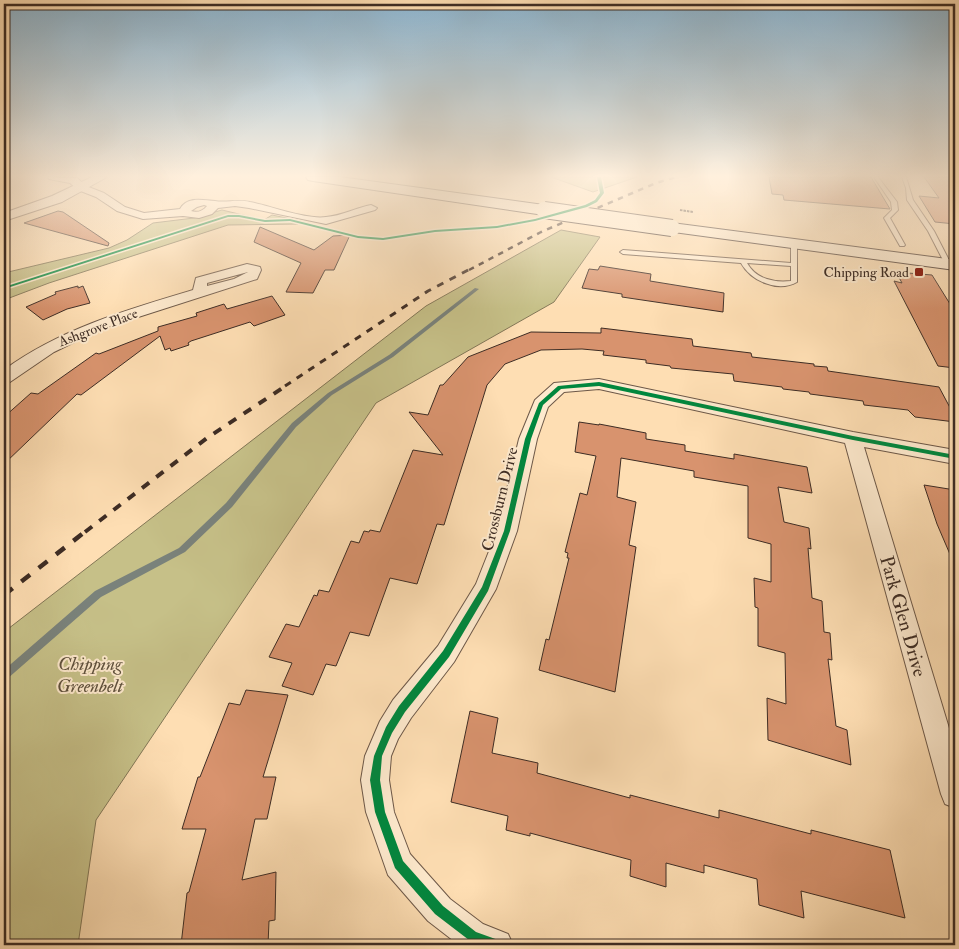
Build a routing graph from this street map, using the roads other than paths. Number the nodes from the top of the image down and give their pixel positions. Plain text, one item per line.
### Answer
1 (624, 221) edge
2 (725, 221) edge
3 (889, 221) edge
4 (924, 221) edge
5 (794, 244) junction
6 (902, 245) junction
7 (623, 252) dead end
8 (950, 258) edge
9 (743, 262) junction
10 (795, 265) junction
11 (199, 292) dead end
12 (4, 378) edge
13 (853, 438) junction
14 (955, 457) edge
15 (955, 794) edge
16 (497, 945) edge

1 - 5 main road, bridge
2 - 6 main road
3 - 6 lane
4 - 8 lane
5 - 8 main road
5 - 10 lane
6 - 8 main road
7 - 9 lane
9 - 10 lane
9 - 10 lane
11 - 12 street, Ashgrove Place
13 - 14 street, Crossburn Drive
13 - 15 street, Park Glen Drive
13 - 16 street, Crossburn Drive

